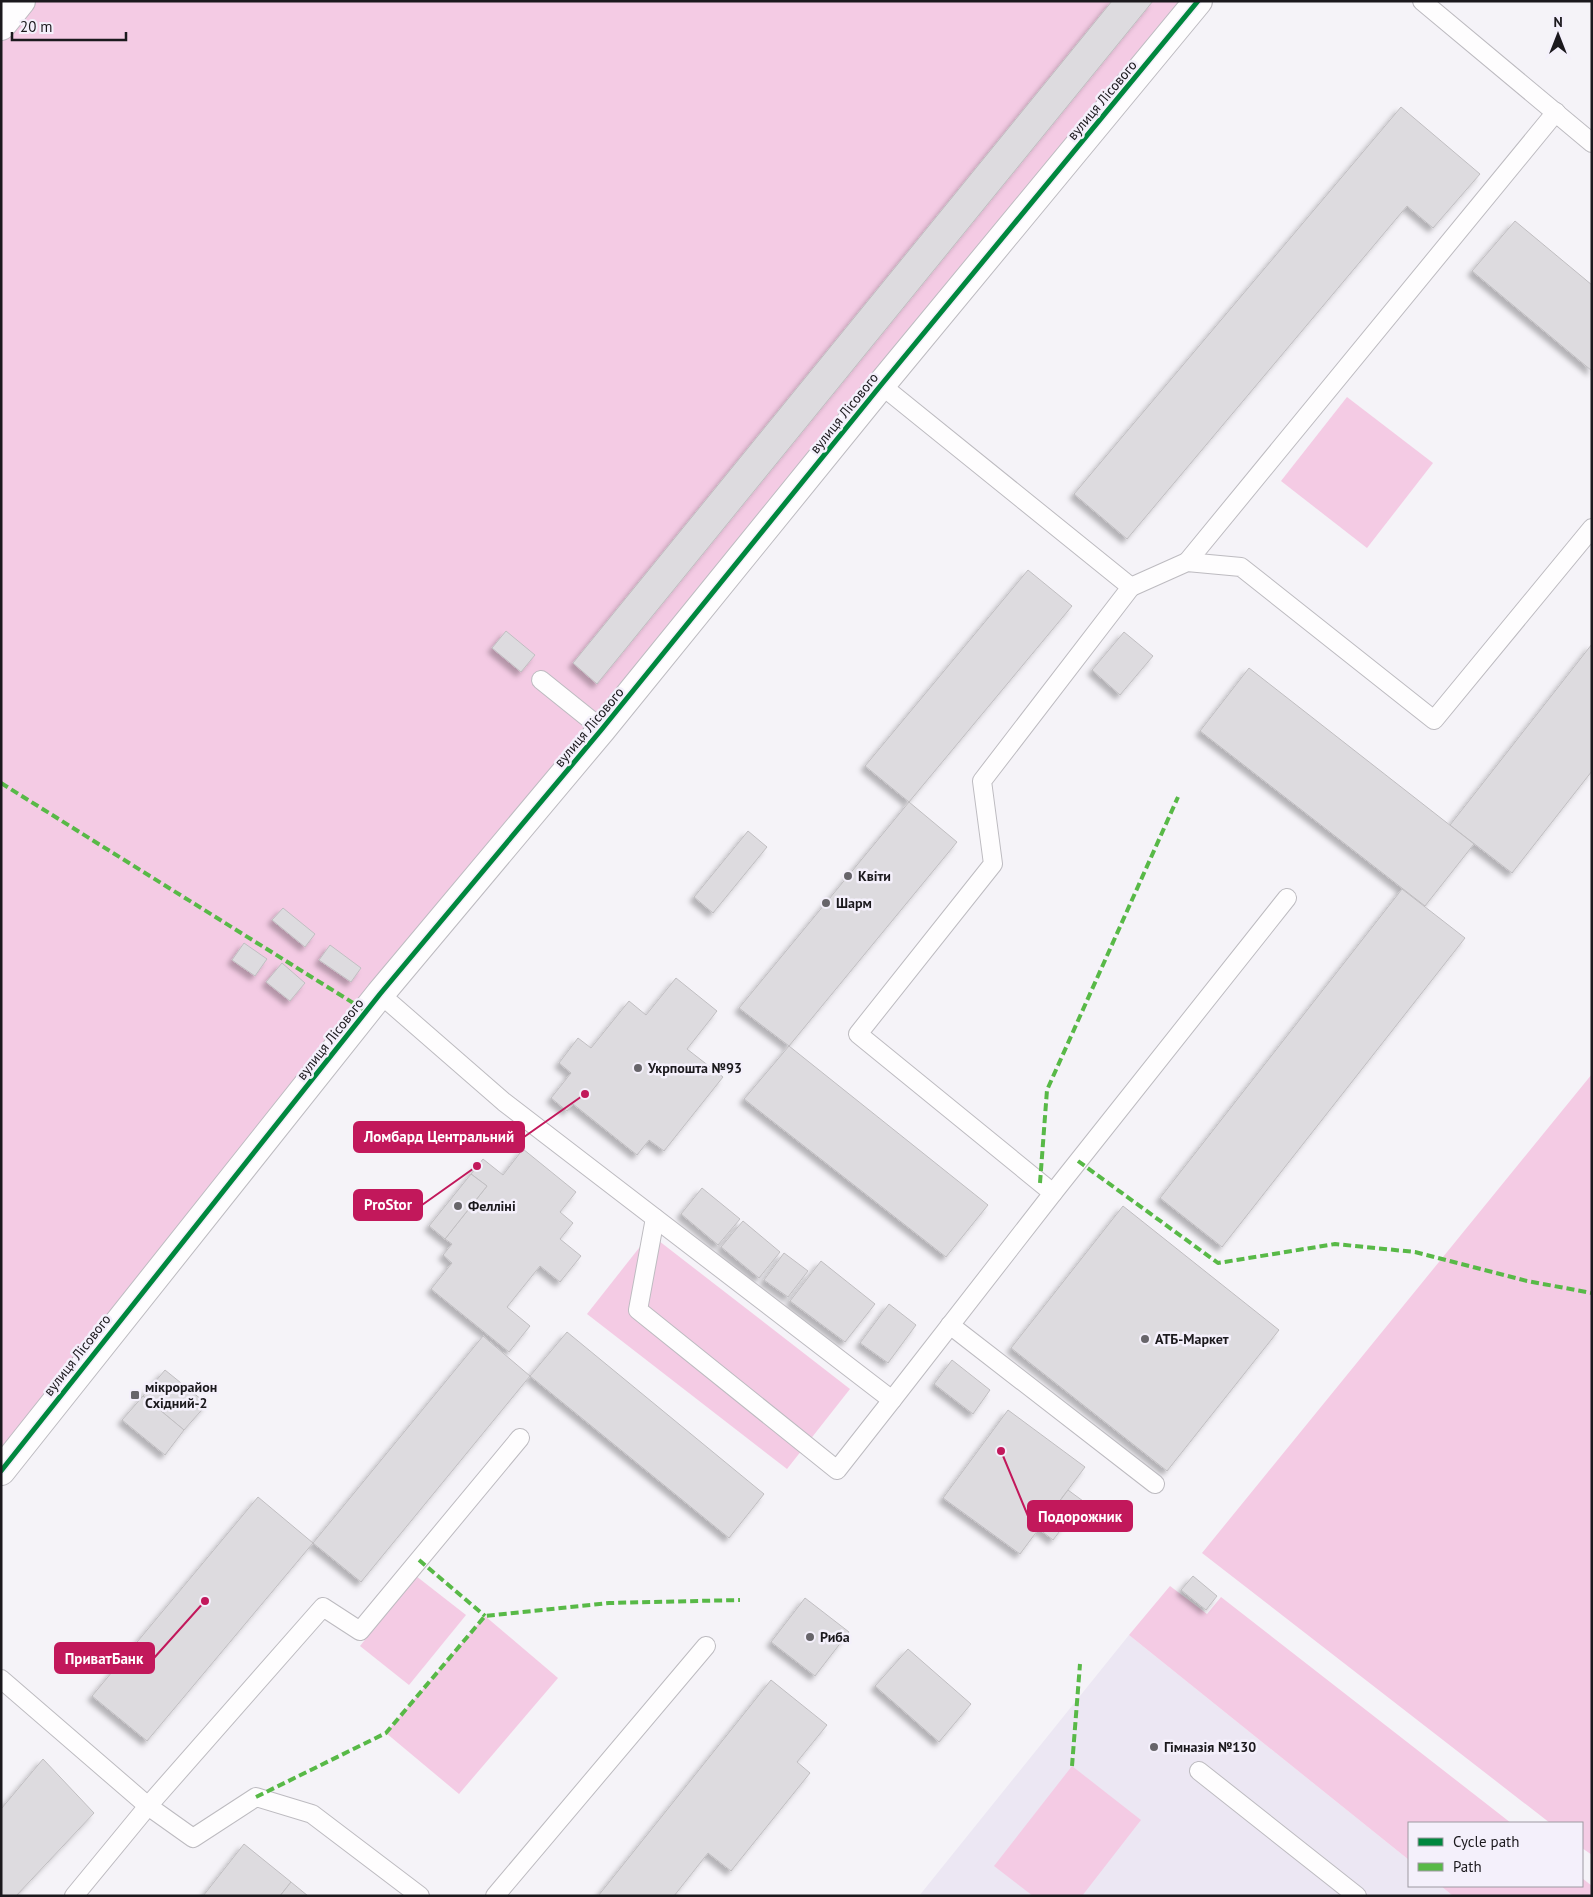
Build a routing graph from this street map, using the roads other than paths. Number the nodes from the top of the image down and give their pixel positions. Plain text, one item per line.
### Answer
1 (21, 1) edge
2 (1198, 1) edge
3 (1422, 1) edge
4 (1, 26) edge
5 (1556, 112) junction
6 (1592, 143) edge
7 (881, 385) junction
8 (1592, 528) edge
9 (1187, 562) junction
10 (1131, 587) junction
11 (541, 680) dead end
12 (602, 729) junction
13 (1286, 898) dead end
14 (380, 994) junction
15 (1053, 1193) junction
16 (656, 1218) junction
17 (950, 1325) junction
18 (892, 1400) junction
19 (520, 1438) dead end
20 (1, 1471) edge
21 (1154, 1484) dead end
22 (706, 1646) dead end
23 (1, 1679) edge
24 (1199, 1771) dead end
25 (148, 1806) junction
26 (74, 1896) edge
27 (420, 1896) edge
28 (495, 1896) edge
29 (1356, 1896) edge

1 - 4 street
2 - 7 street, вулиця Лісового
3 - 5 lane
5 - 6 lane
5 - 9 lane
7 - 10 lane
7 - 12 street, вулиця Лісового
8 - 9 lane
9 - 10 lane
10 - 15 lane
11 - 12 lane
12 - 14 street, вулиця Лісового
13 - 15 lane
14 - 16 lane
14 - 20 street, вулиця Лісового
15 - 17 lane
16 - 18 lane
16 - 18 lane
17 - 18 lane
17 - 21 lane
19 - 25 lane
22 - 28 lane
23 - 25 lane
24 - 29 lane
25 - 26 lane
25 - 27 lane

